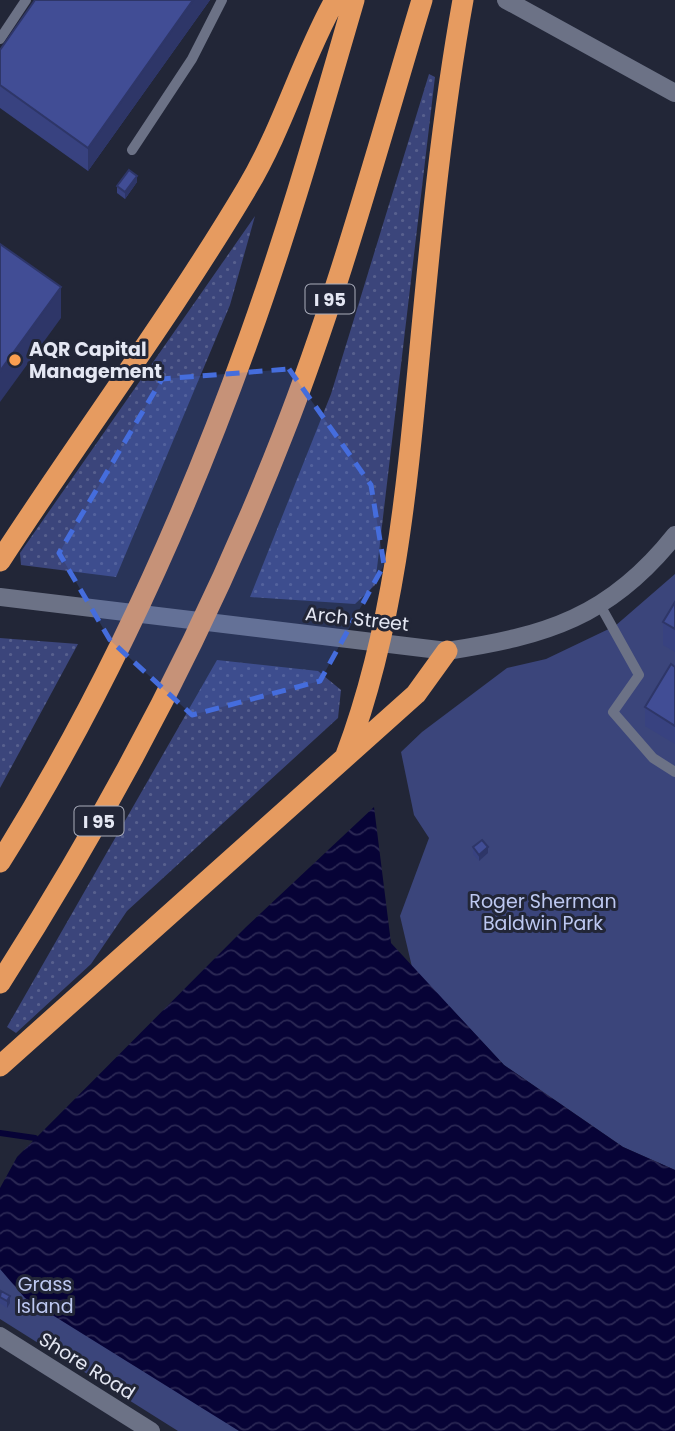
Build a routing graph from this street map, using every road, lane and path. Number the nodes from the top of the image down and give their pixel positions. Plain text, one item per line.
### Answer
1 (26, 0) edge
2 (222, 0) edge
3 (335, 0) edge
4 (354, 0) edge
5 (422, 0) edge
6 (506, 0) edge
7 (461, 8) edge
8 (0, 39) edge
9 (675, 93) edge
10 (132, 150) dead end
11 (675, 535) edge
12 (0, 561) edge
13 (0, 597) edge
14 (600, 605) junction
15 (377, 641) junction
16 (447, 651) junction
17 (346, 755) junction
18 (675, 772) edge
19 (0, 862) edge
20 (0, 983) edge
21 (0, 1066) edge
22 (0, 1336) edge
23 (151, 1431) edge

1 - 8 lane
2 - 10 lane
3 - 12 highway
4 - 19 highway
5 - 20 highway, I 95
6 - 9 main road
7 - 15 highway
11 - 14 main road, Arch Street
13 - 15 main road, Arch Street
14 - 16 main road, Arch Street
14 - 18 lane
15 - 16 main road, Arch Street
15 - 17 highway
16 - 17 highway
17 - 21 highway
22 - 23 main road, Shore Road

